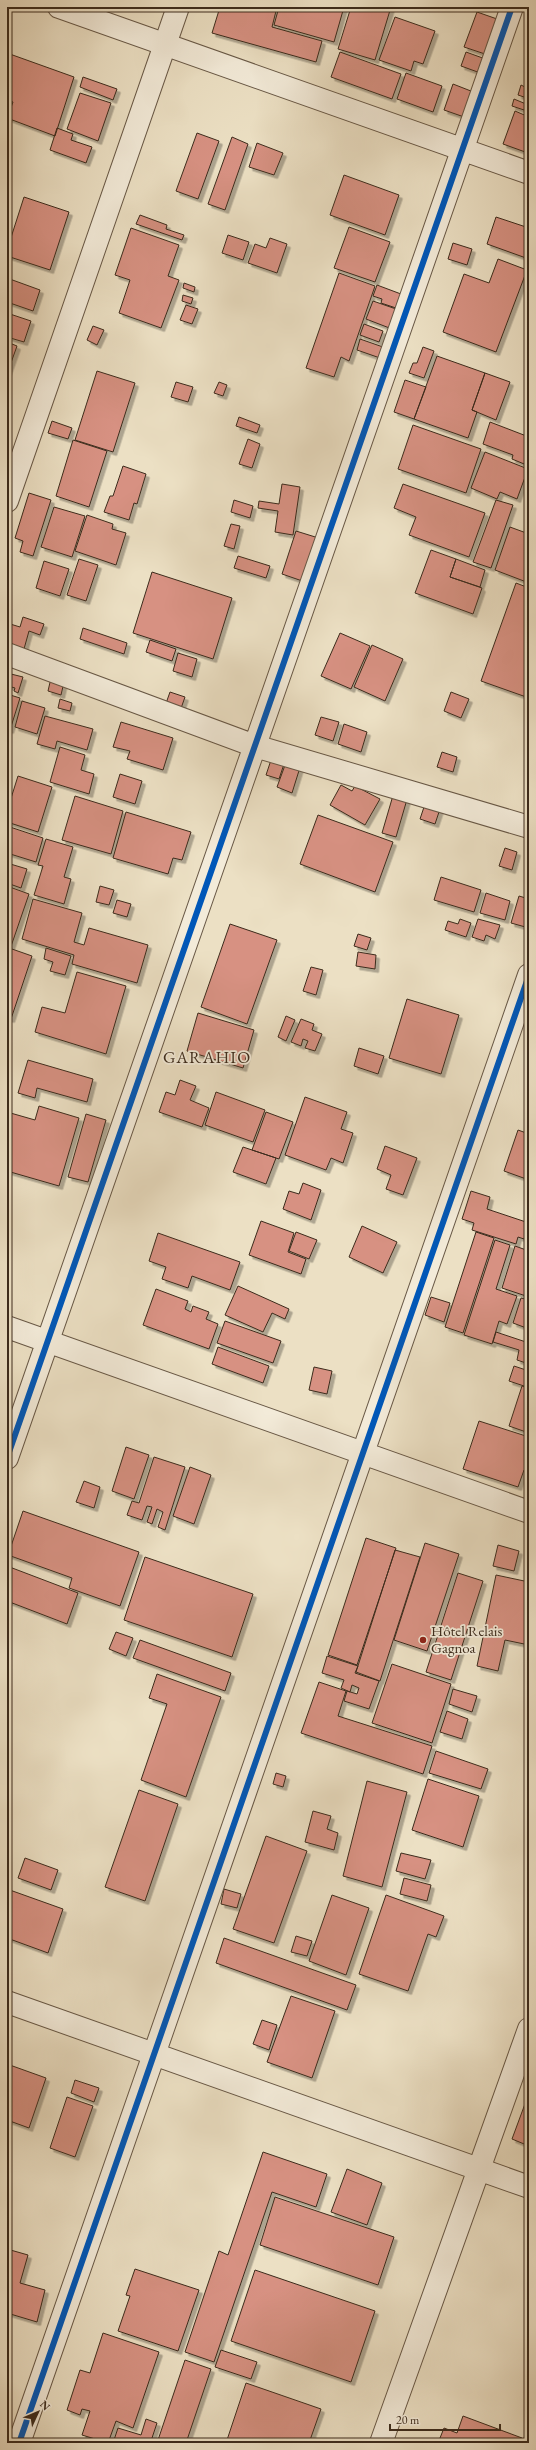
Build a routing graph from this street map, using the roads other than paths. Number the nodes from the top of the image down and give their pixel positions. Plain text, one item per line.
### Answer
1 (59, 7) edge
2 (178, 7) edge
3 (512, 7) edge
4 (166, 44) junction
5 (462, 149) junction
6 (529, 173) edge
7 (7, 501) edge
8 (7, 654) edge
9 (255, 746) junction
10 (529, 827) edge
11 (529, 975) edge
12 (7, 1327) edge
13 (47, 1342) junction
14 (363, 1454) junction
15 (7, 1458) edge
16 (529, 1512) edge
17 (7, 2002) edge
18 (529, 2029) edge
19 (154, 2055) junction
20 (480, 2170) junction
21 (529, 2187) edge
22 (19, 2443) edge
23 (381, 2443) edge

1 - 4 street
2 - 4 street
3 - 5 street
4 - 5 street
4 - 7 street
5 - 6 street
5 - 9 street
8 - 9 street
9 - 10 street
9 - 13 street
11 - 14 street
12 - 13 street
13 - 14 street
13 - 15 street
14 - 16 street
14 - 19 street
17 - 19 street
18 - 20 street
19 - 20 street
19 - 22 street
20 - 21 street
20 - 23 street

